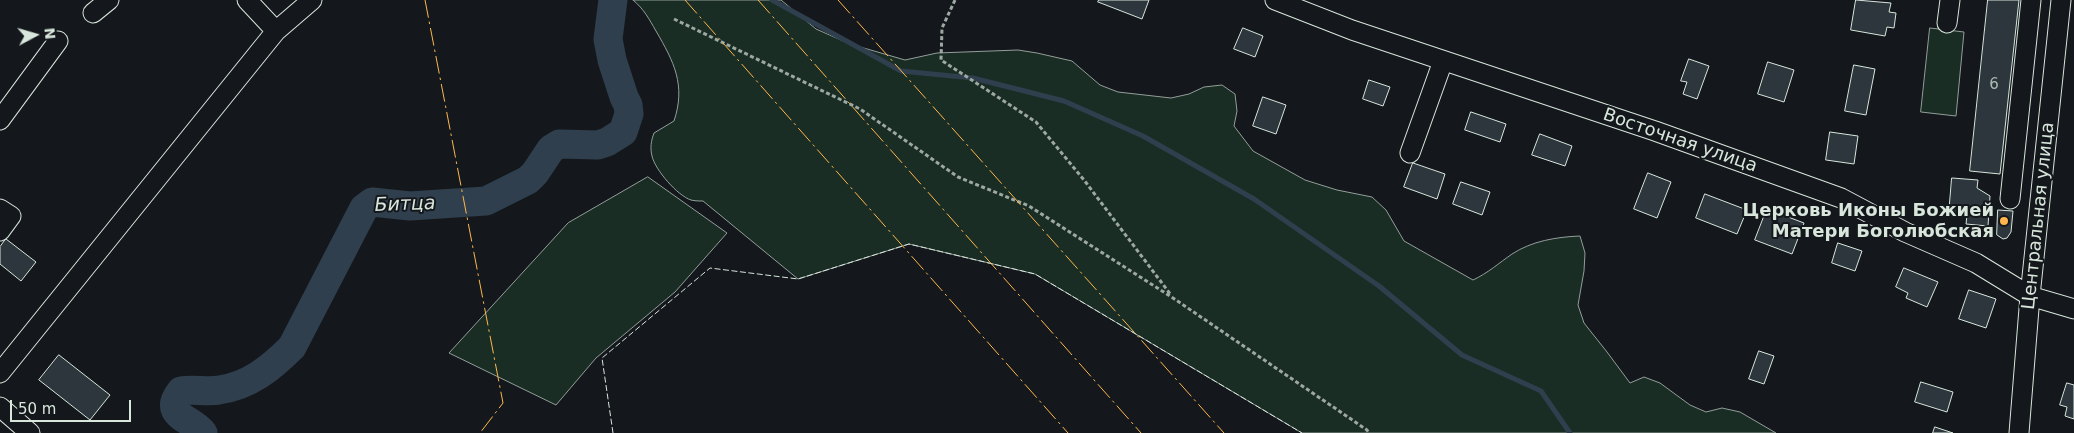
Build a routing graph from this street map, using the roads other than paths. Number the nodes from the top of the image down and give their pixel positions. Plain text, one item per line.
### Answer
1 (109, 0) edge
2 (247, 0) edge
3 (312, 0) edge
4 (1275, 0) edge
5 (1950, 0) edge
6 (2031, 0) edge
7 (2061, 0) edge
8 (93, 13) dead end
9 (1947, 23) dead end
10 (276, 31) junction
11 (58, 41) dead end
12 (1442, 61) junction
13 (0, 120) edge
14 (1410, 152) dead end
15 (2010, 199) dead end
16 (0, 209) edge
17 (0, 231) edge
18 (2030, 296) junction
19 (2074, 308) edge
20 (0, 372) edge
21 (0, 407) edge
22 (30, 433) edge
23 (2019, 433) edge

1 - 8 street
2 - 10 street
3 - 10 street
4 - 12 street, Восточная улица
5 - 9 street
6 - 15 street
7 - 18 street, Центральная улица
10 - 20 street
11 - 13 street
12 - 14 street
12 - 18 street, Восточная улица
16 - 17 street
18 - 19 street, Восточная улица
18 - 23 street, Центральная улица
21 - 22 street

